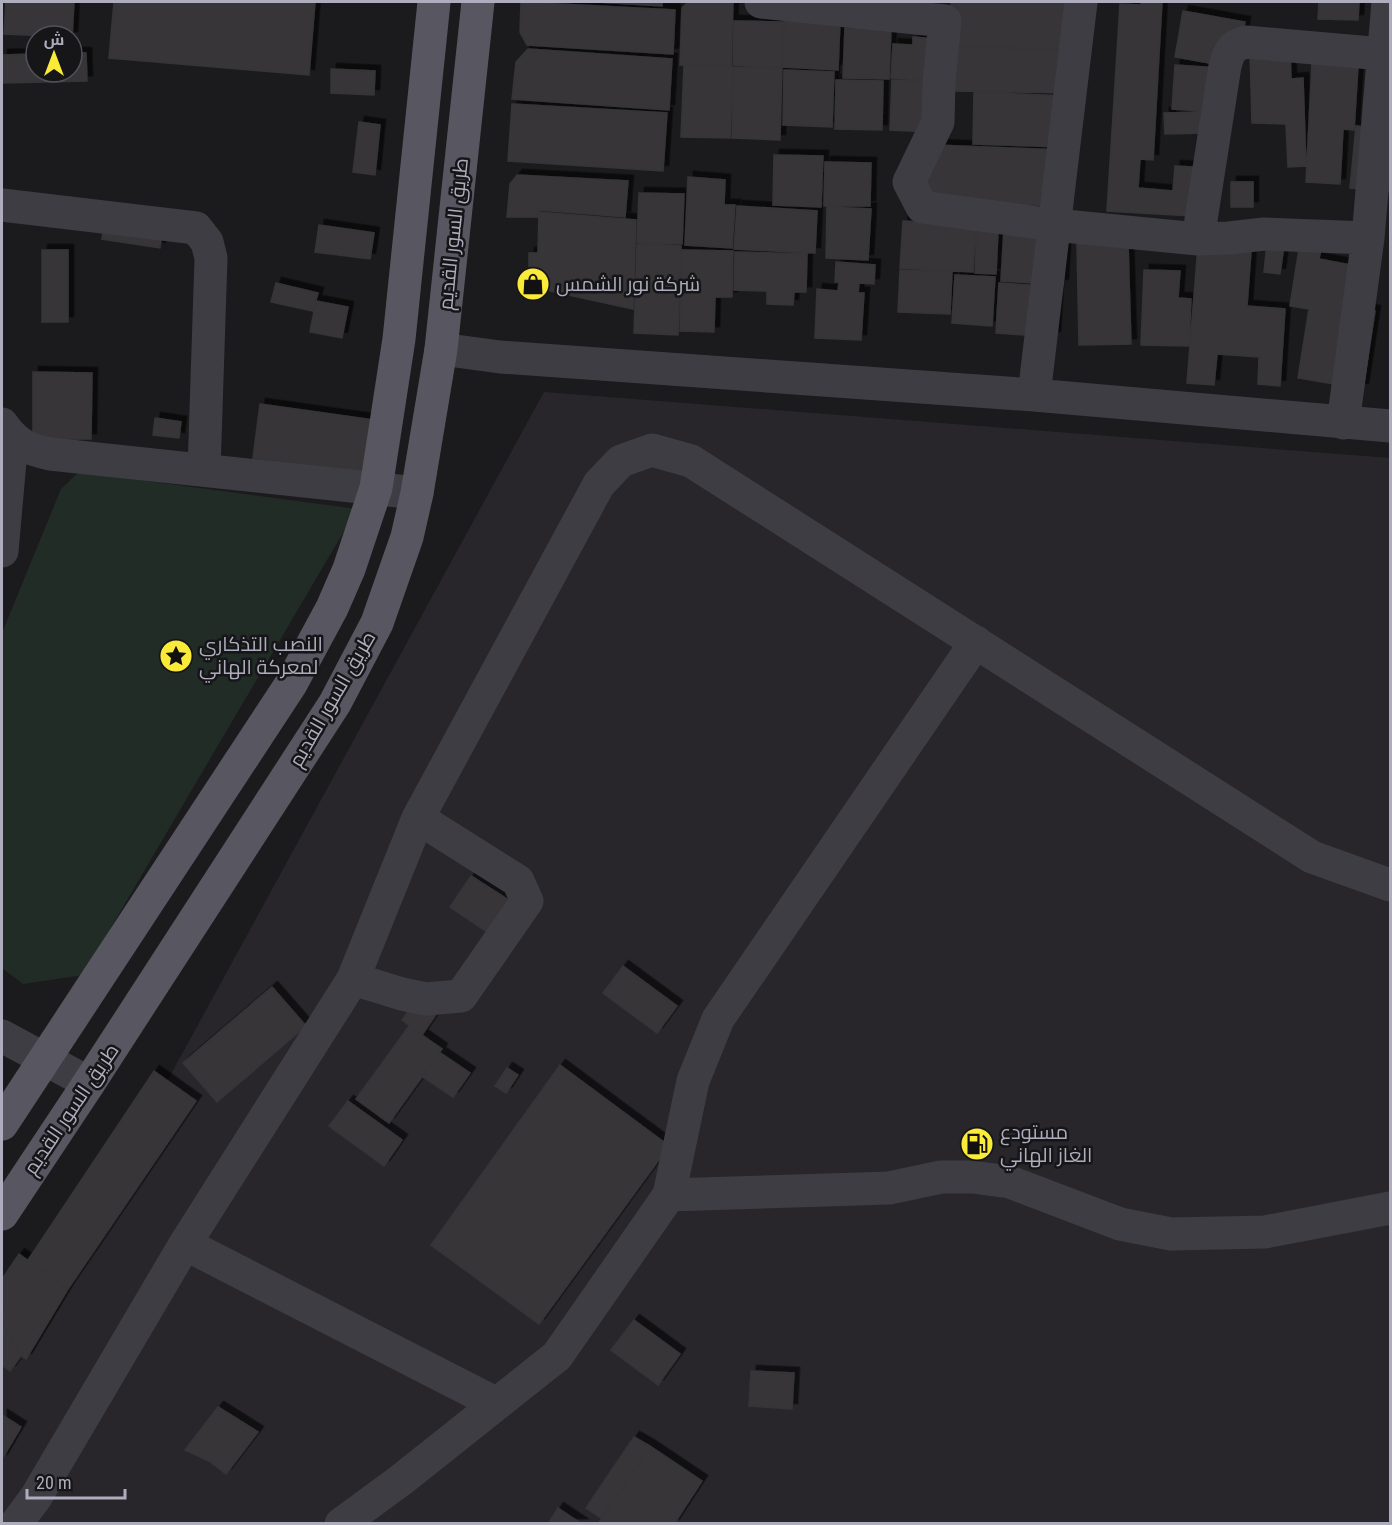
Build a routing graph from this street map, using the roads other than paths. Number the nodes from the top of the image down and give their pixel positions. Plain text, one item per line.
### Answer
1 (434, 2) edge
2 (478, 2) edge
3 (761, 2) edge
4 (1081, 2) edge
5 (1388, 2) edge
6 (1383, 54) junction
7 (2, 205) edge
8 (1054, 225) junction
9 (1368, 238) junction
10 (1198, 239) junction
11 (441, 349) junction
12 (1034, 395) junction
13 (1343, 423) junction
14 (1390, 426) edge
15 (7, 432) edge
16 (204, 470) junction
17 (376, 488) junction
18 (417, 493) junction
19 (2, 551) edge
20 (976, 642) junction
21 (418, 818) junction
22 (1390, 885) edge
23 (352, 979) junction
24 (2, 1036) edge
25 (44, 1060) junction
26 (89, 1083) junction
27 (2, 1124) edge
28 (669, 1195) junction
29 (1390, 1208) edge
30 (2, 1214) edge
31 (185, 1244) junction
32 (497, 1404) junction
33 (16, 1524) edge
34 (341, 1524) edge

1 - 17 main road
2 - 11 main road, طريق السور القديم
3 - 8 street
4 - 8 street
5 - 6 street
6 - 9 street
6 - 10 street
7 - 16 street
8 - 10 street
8 - 12 street
9 - 10 street
9 - 13 street
11 - 12 street
11 - 18 main road, طريق السور القديم
12 - 13 street
13 - 14 street
15 - 16 street
15 - 19 street
16 - 17 street
17 - 18 street
17 - 25 main road
18 - 26 main road, طريق السور القديم
20 - 21 street
20 - 22 street
20 - 28 street
21 - 23 street
21 - 23 street
23 - 31 street
24 - 25 street
25 - 26 street
25 - 27 main road
26 - 30 main road, طريق السور القديم
28 - 29 street
28 - 32 street
31 - 32 street
31 - 33 street
32 - 34 street

